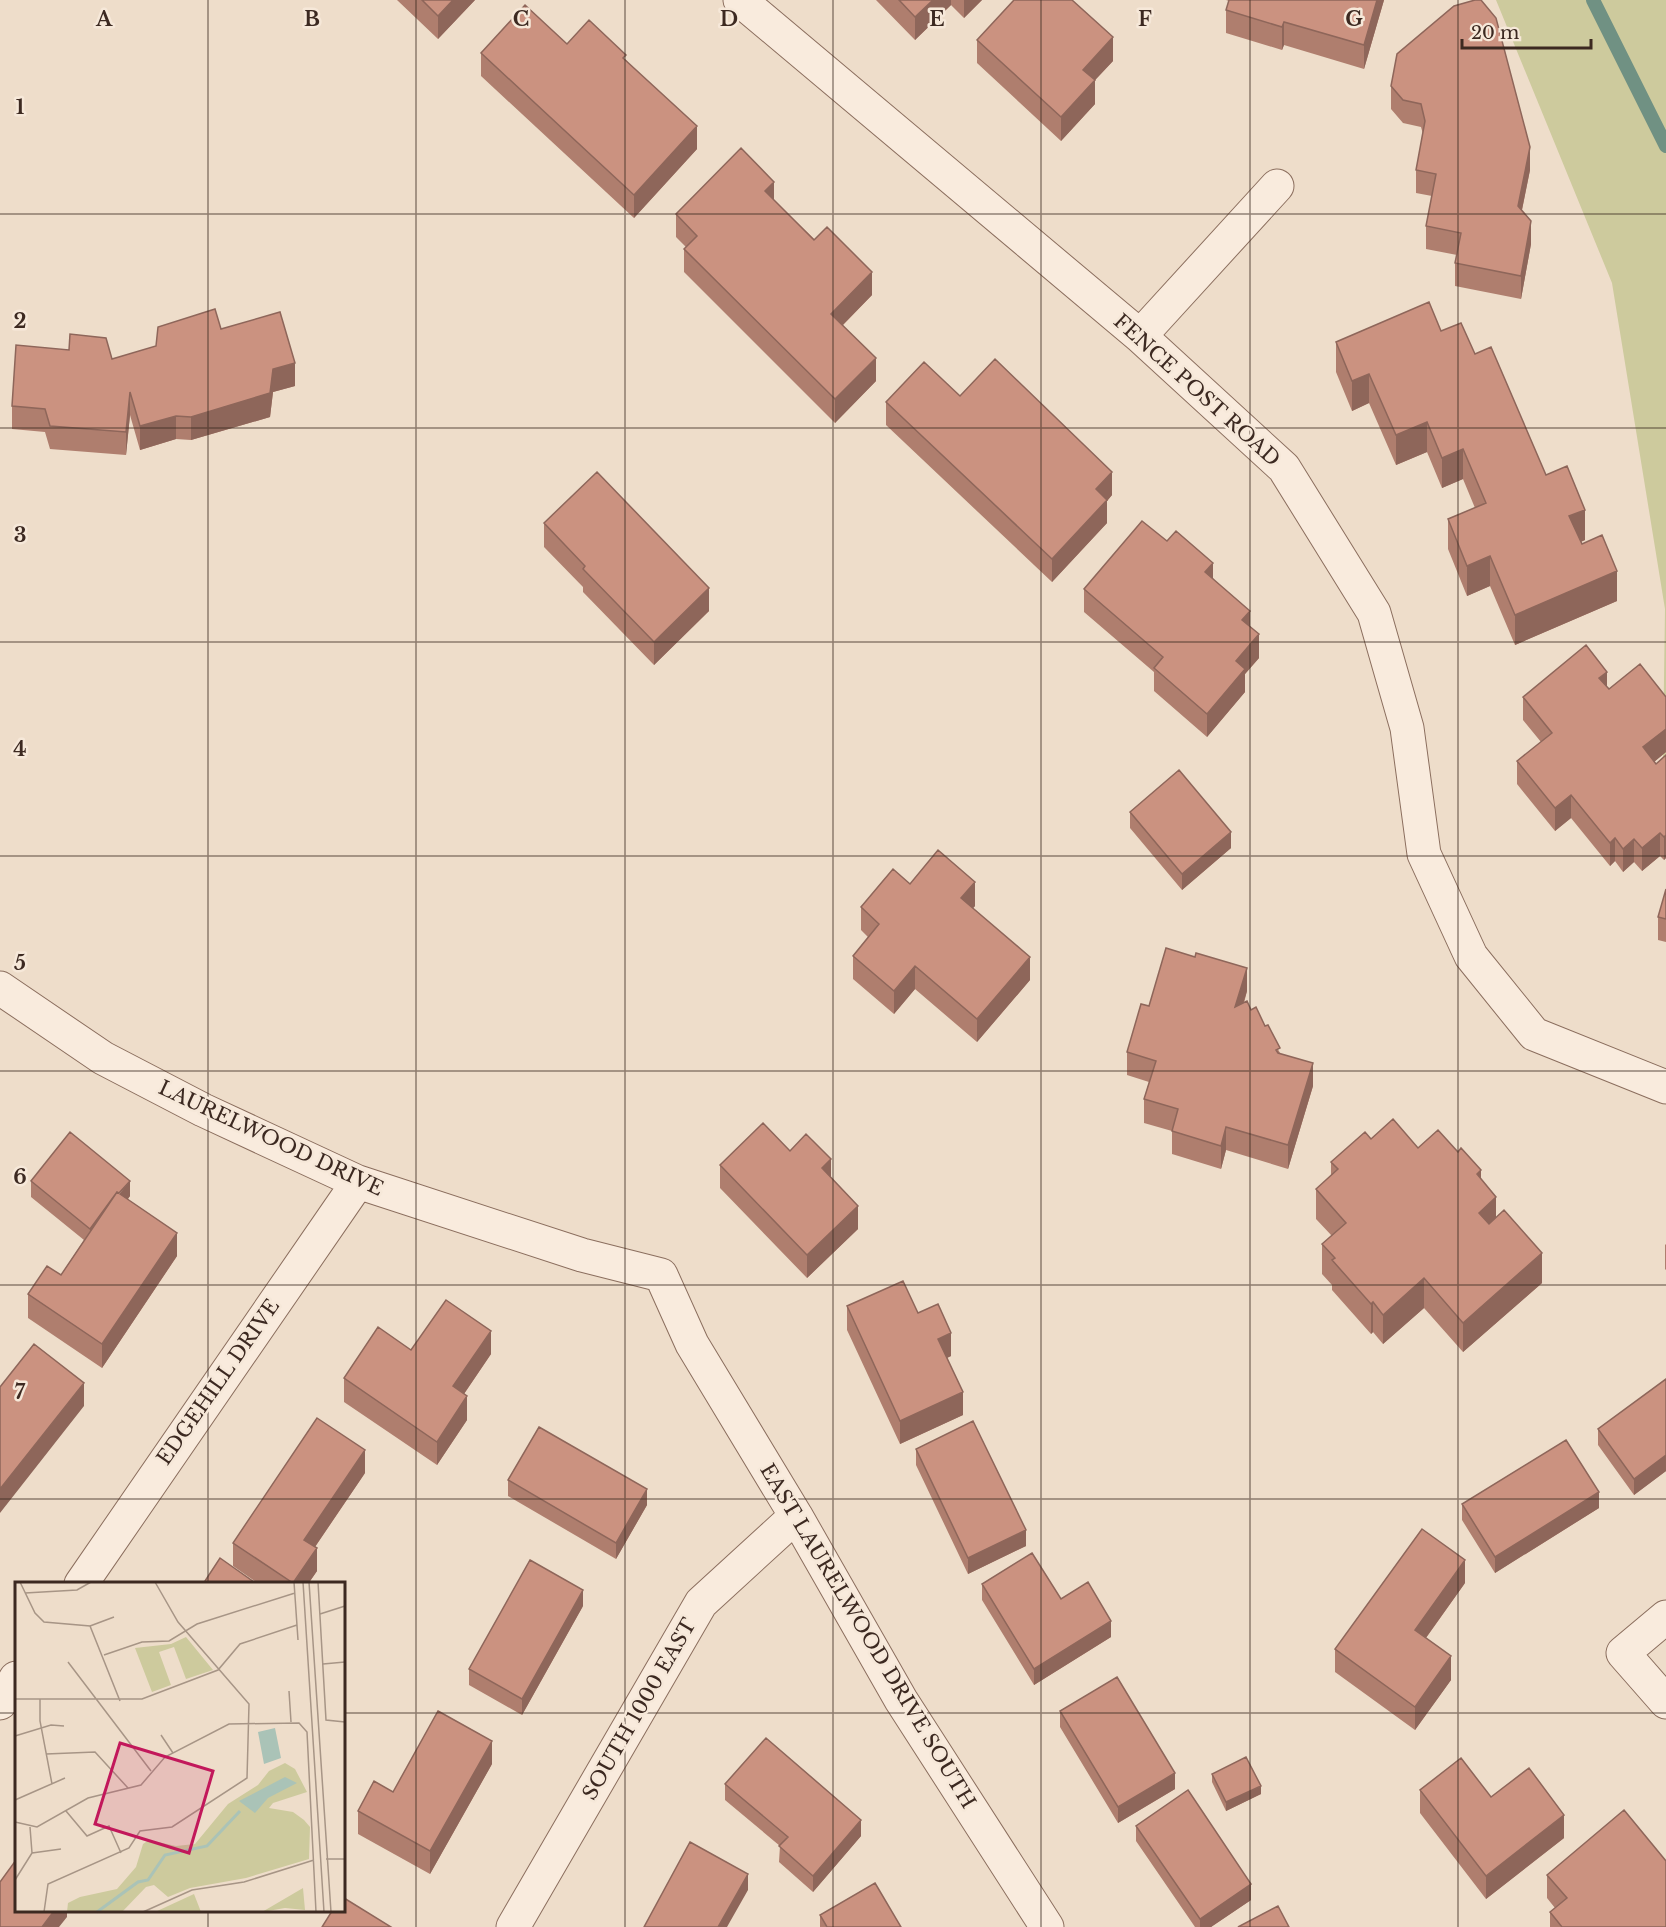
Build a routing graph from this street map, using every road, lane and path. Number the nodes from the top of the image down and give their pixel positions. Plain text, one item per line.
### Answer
1 (740, 0) edge
2 (1277, 186) dead end
3 (1140, 336) junction
4 (0, 988) edge
5 (1666, 1088) edge
6 (358, 1182) junction
7 (692, 1344) joint
8 (796, 1515) junction
9 (82, 1582) edge
10 (1666, 1617) edge
11 (15, 1680) edge
12 (1666, 1702) edge
13 (0, 1703) edge
14 (513, 1927) edge
15 (1047, 1927) edge

1 - 3 street, FENCE POST ROAD
2 - 3 street
3 - 5 street, FENCE POST ROAD
4 - 6 street, LAURELWOOD DRIVE
6 - 7 street, LAURELWOOD DRIVE
6 - 9 street, EDGEHILL DRIVE
7 - 8 street, EAST LAURELWOOD DRIVE SOUTH
8 - 14 street, SOUTH 1000 EAST
8 - 15 street, EAST LAURELWOOD DRIVE SOUTH
10 - 12 street
11 - 13 street

